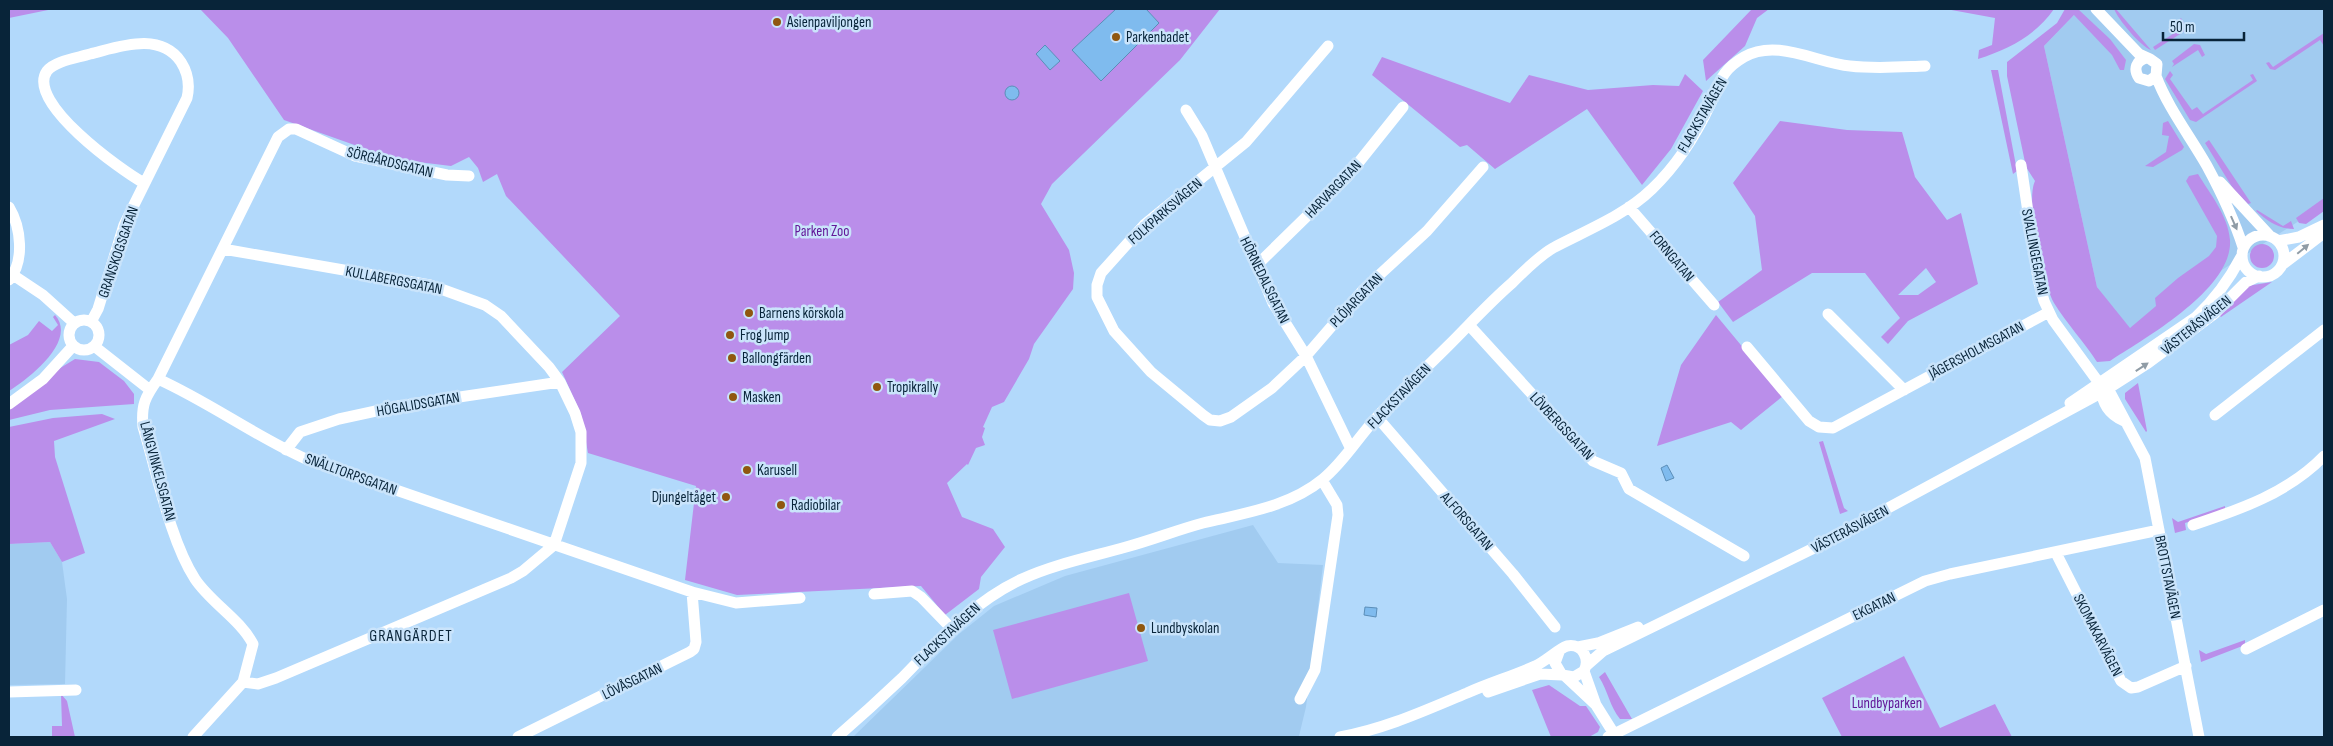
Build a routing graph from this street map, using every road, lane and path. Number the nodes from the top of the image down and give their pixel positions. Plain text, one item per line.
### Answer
1 (2087, 9) edge
2 (2096, 9) edge
3 (1328, 46) dead end
4 (2146, 58) junction
5 (2136, 65) junction
6 (1924, 66) dead end
7 (2151, 78) junction
8 (1403, 107) dead end
9 (1186, 110) dead end
10 (286, 130) joint
11 (2021, 165) dead end
12 (1483, 167) dead end
13 (1216, 168) junction
14 (2208, 168) junction
15 (469, 176) dead end
16 (144, 183) junction
17 (1630, 207) junction
18 (9, 208) edge
19 (2324, 225) edge
20 (2324, 233) edge
21 (2274, 238) junction
22 (223, 249) junction
23 (2242, 252) junction
24 (2282, 265) junction
25 (1256, 266) junction
26 (2259, 276) junction
27 (11, 277) edge
28 (1714, 306) dead end
29 (2049, 312) junction
30 (1828, 314) dead end
31 (91, 322) junction
32 (74, 323) junction
33 (1469, 325) junction
34 (2324, 330) edge
35 (73, 346) junction
36 (94, 346) junction
37 (1747, 347) dead end
38 (1306, 356) junction
39 (158, 379) junction
40 (560, 382) junction
41 (2102, 389) junction
42 (150, 390) junction
43 (1904, 390) junction
44 (9, 404) edge
45 (2215, 415) dead end
46 (1377, 417) junction
47 (1220, 421) joint
48 (1350, 447) junction
49 (286, 450) junction
50 (2324, 456) edge
51 (1322, 480) junction
52 (2193, 525) dead end
53 (2159, 530) junction
54 (554, 545) junction
55 (2056, 553) junction
56 (1744, 556) dead end
57 (692, 592) junction
58 (874, 594) dead end
59 (800, 598) dead end
60 (2324, 610) edge
61 (1668, 618) junction
62 (1555, 627) dead end
63 (951, 628) junction
64 (1578, 647) junction
65 (2246, 649) dead end
66 (1559, 652) junction
67 (2186, 666) junction
68 (1585, 668) junction
69 (1563, 675) junction
70 (243, 682) junction
71 (76, 690) dead end
72 (9, 692) edge
73 (1300, 699) dead end
74 (1441, 705) junction
75 (1596, 705) junction
76 (1356, 736) edge
77 (1613, 736) edge
78 (193, 737) edge
79 (518, 737) edge
80 (837, 737) edge
81 (1340, 737) edge
82 (2200, 737) edge

1 - 5 street
2 - 4 street
3 - 13 street, FOLKPARKSVÄGEN
4 - 5 street
4 - 7 street
5 - 7 street
6 - 17 street, FLACKSTAVÄGEN
7 - 14 street
8 - 25 street, HARVARGATAN
9 - 13 street, HÖRNEDALSGATAN
10 - 15 street, SÖRGÅRDSGATAN
10 - 22 street, LÅNGVINKELSGATAN
11 - 29 street, SVALLINGEGATAN
12 - 38 street, PLÖJARGATAN
13 - 25 street, HÖRNEDALSGATAN
13 - 47 street, FOLKPARKSVÄGEN
14 - 21 street
14 -> 23 street
16 - 16 street, GRANSKOGSGATAN
16 - 31 street, GRANSKOGSGATAN
17 - 28 street, FORNGATAN
17 - 33 street, FLACKSTAVÄGEN
18 - 27 street
19 - 21 street
24 -> 20 street
21 - 23 street
21 - 24 street
22 - 39 street, LÅNGVINKELSGATAN
22 - 40 street, KULLABERGSGATAN
23 - 26 street
23 - 41 street, VÄSTERÅSVÄGEN
24 - 26 street
25 - 38 street, HÖRNEDALSGATAN
41 -> 26 street, VÄSTERÅSVÄGEN
27 - 32 street
29 - 41 street, SVALLINGEGATAN
29 - 43 street, JÄGERSHOLMSGATAN
30 - 43 street
31 - 32 street
31 - 36 street
32 - 35 street
33 - 46 street, FLACKSTAVÄGEN
33 - 56 street, LÖVBERGSGATAN
34 - 45 street
35 - 36 street
35 - 44 street
36 - 42 street
37 - 43 street, JÄGERSHOLMSGATAN
38 - 47 street, PLÖJARGATAN
38 - 48 street, HÖRNEDALSGATAN
39 - 42 street, LÅNGVINKELSGATAN
39 - 49 street, SNÄLLTORPSGATAN
40 - 49 street, HÖGALIDSGATAN
40 - 54 street
41 - 53 street, BROTTSTAVÄGEN
41 - 61 street, VÄSTERÅSVÄGEN
42 - 70 street, LÅNGVINKELSGATAN
46 - 48 street, FLACKSTAVÄGEN
46 - 62 street, ALFORSGATAN
48 - 51 street, FLACKSTAVÄGEN
49 - 54 street, SNÄLLTORPSGATAN
50 - 52 street
51 - 63 street, FLACKSTAVÄGEN
51 - 73 street
53 - 55 street, EKGATAN
53 - 67 street, BROTTSTAVÄGEN
54 - 57 street, SNÄLLTORPSGATAN
54 - 70 street
55 - 67 street, SKOMAKARVÄGEN
55 - 77 street, EKGATAN
57 - 59 street, SNÄLLTORPSGATAN
57 - 79 street, LÖVÅSGATAN
58 - 63 street
60 - 65 street
61 - 64 street, VÄSTERÅSVÄGEN
61 - 68 street, VÄSTERÅSVÄGEN
63 - 80 street, FLACKSTAVÄGEN
64 - 66 street
64 - 68 street
66 - 69 street
66 - 74 street
67 - 82 street, BROTTSTAVÄGEN
68 - 69 street
68 - 75 street
69 - 74 street
69 - 75 street
70 - 78 street, LÅNGVINKELSGATAN
71 - 72 street
74 - 76 street
75 - 77 street
76 - 81 street

